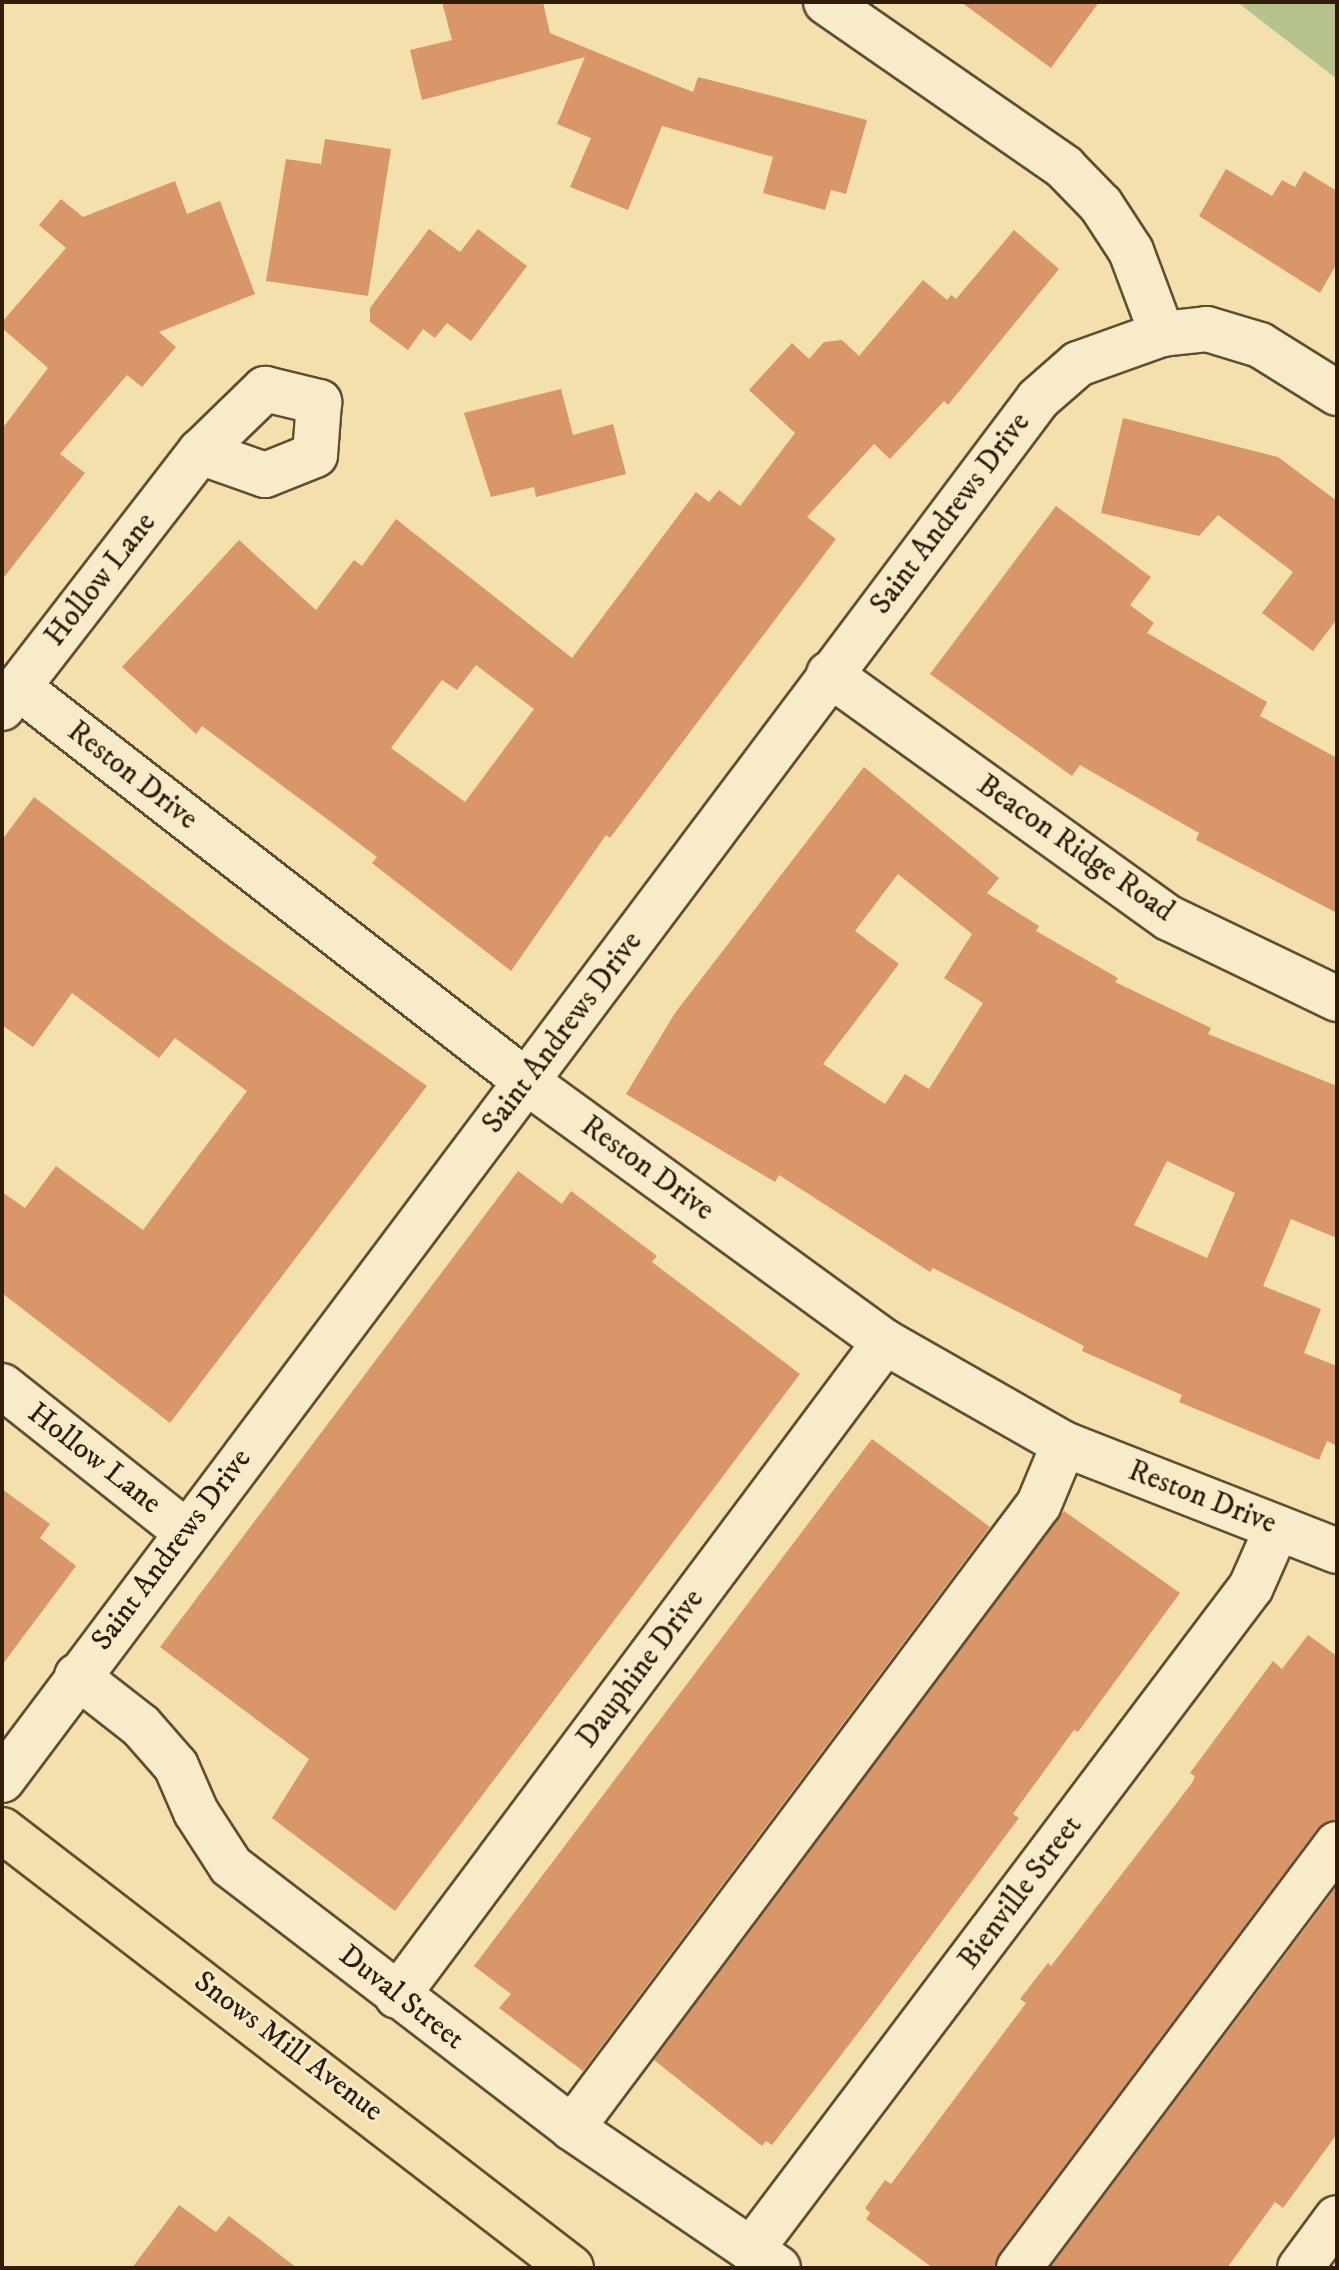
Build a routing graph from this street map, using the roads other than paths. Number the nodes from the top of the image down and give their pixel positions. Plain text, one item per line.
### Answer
1 (826, 2) edge
2 (1162, 334) junction
3 (1337, 393) edge
4 (200, 452) dead end
5 (829, 674) junction
6 (10, 698) edge
7 (1337, 999) edge
8 (527, 1082) junction
9 (885, 1342) junction
10 (2, 1386) edge
11 (1064, 1444) junction
12 (1277, 1528) junction
13 (186, 1532) junction
14 (1337, 1551) edge
15 (77, 1676) junction
16 (2, 1780) edge
17 (2, 1830) edge
18 (1337, 1844) edge
19 (397, 1996) junction
20 (572, 2128) junction
21 (1337, 2218) edge
22 (764, 2259) edge
23 (571, 2268) edge
24 (1019, 2268) edge
25 (1300, 2268) edge

1 - 2 street
2 - 3 street, Saint Andrews Drive
2 - 5 street, Saint Andrews Drive
4 - 6 street, Hollow Lane
5 - 7 street, Beacon Ridge Road
5 - 8 street, Saint Andrews Drive
6 - 8 street, Reston Drive
8 - 9 street, Reston Drive
8 - 13 street, Saint Andrews Drive
9 - 11 street, Reston Drive
9 - 19 street, Dauphine Drive
10 - 13 street, Hollow Lane
11 - 12 street, Reston Drive
11 - 20 street
12 - 14 street, Reston Drive
12 - 22 street, Bienville Street
13 - 15 street, Saint Andrews Drive
15 - 16 street, Saint Andrews Drive
15 - 19 street, Duval Street
17 - 23 main road, Snows Mill Avenue
18 - 24 street
19 - 20 street, Duval Street
20 - 22 street, Duval Street
21 - 25 street

